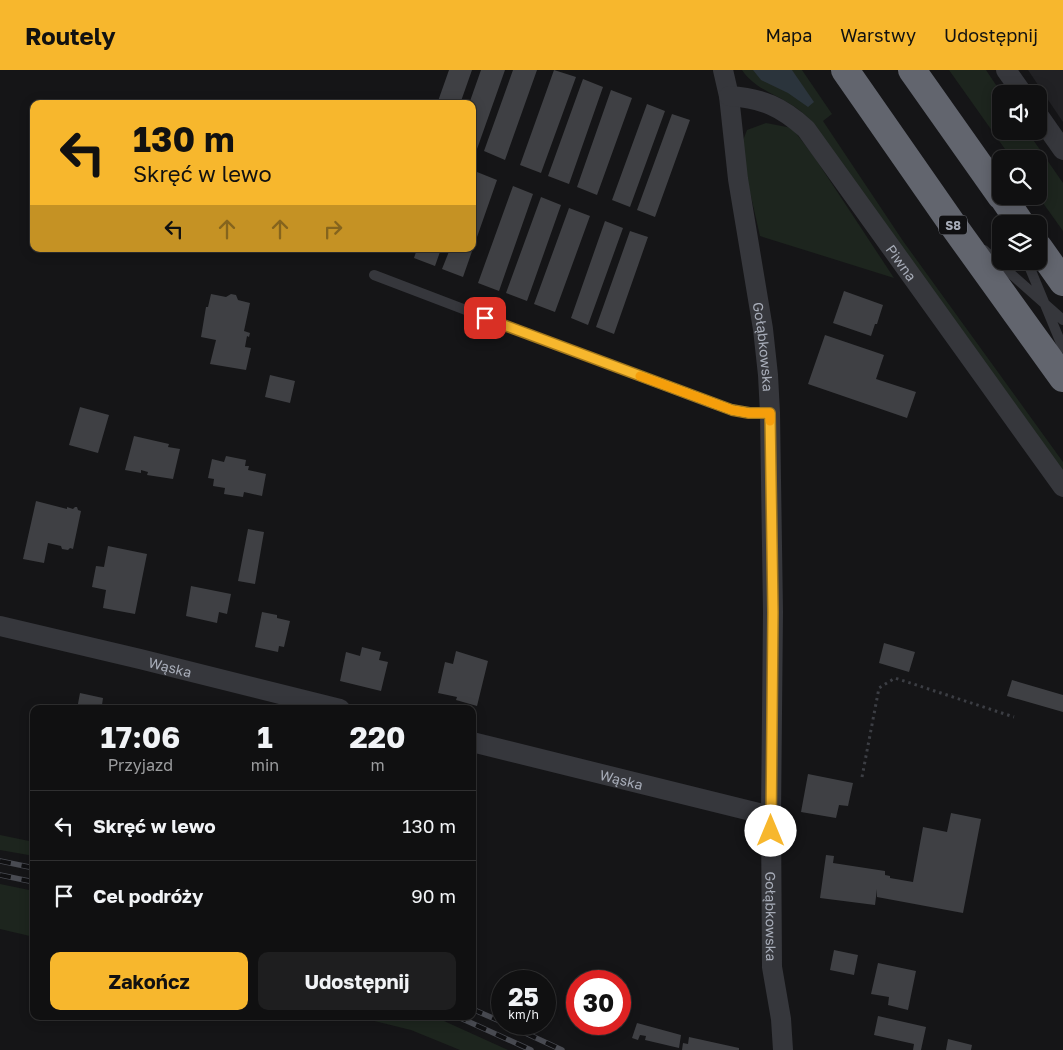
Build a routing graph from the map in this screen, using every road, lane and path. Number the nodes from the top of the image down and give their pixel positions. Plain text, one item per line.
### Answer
1 (723, 70) edge
2 (845, 70) edge
3 (912, 70) edge
4 (1006, 70) edge
5 (1017, 85) edge
6 (729, 96) junction
7 (1047, 127) edge
8 (1063, 150) edge
9 (992, 182) edge
10 (948, 218) junction
11 (1047, 259) edge
12 (1031, 270) edge
13 (374, 275) dead end
14 (1063, 282) edge
15 (1044, 303) junction
16 (1063, 320) edge
17 (1063, 348) edge
18 (1063, 378) edge
19 (770, 413) junction
20 (1063, 487) edge
21 (0, 626) edge
22 (324, 705) edge
23 (1014, 717) dead end
24 (476, 743) edge
25 (862, 777) dead end
26 (771, 816) junction
27 (783, 1050) edge

1 - 6 street
2 - 10 highway, S8
3 - 9 highway
4 - 5 street
6 - 19 street, Gołąbkowska
6 - 20 street, Piwna
7 - 8 street
10 - 15 lane
10 - 18 highway, S8
11 - 14 highway
12 - 15 lane
13 - 19 lane
15 - 16 lane
15 - 17 lane
19 - 26 street, Gołąbkowska
21 - 22 street, Wąska
23 - 25 path
24 - 26 street, Wąska
26 - 27 street, Gołąbkowska

